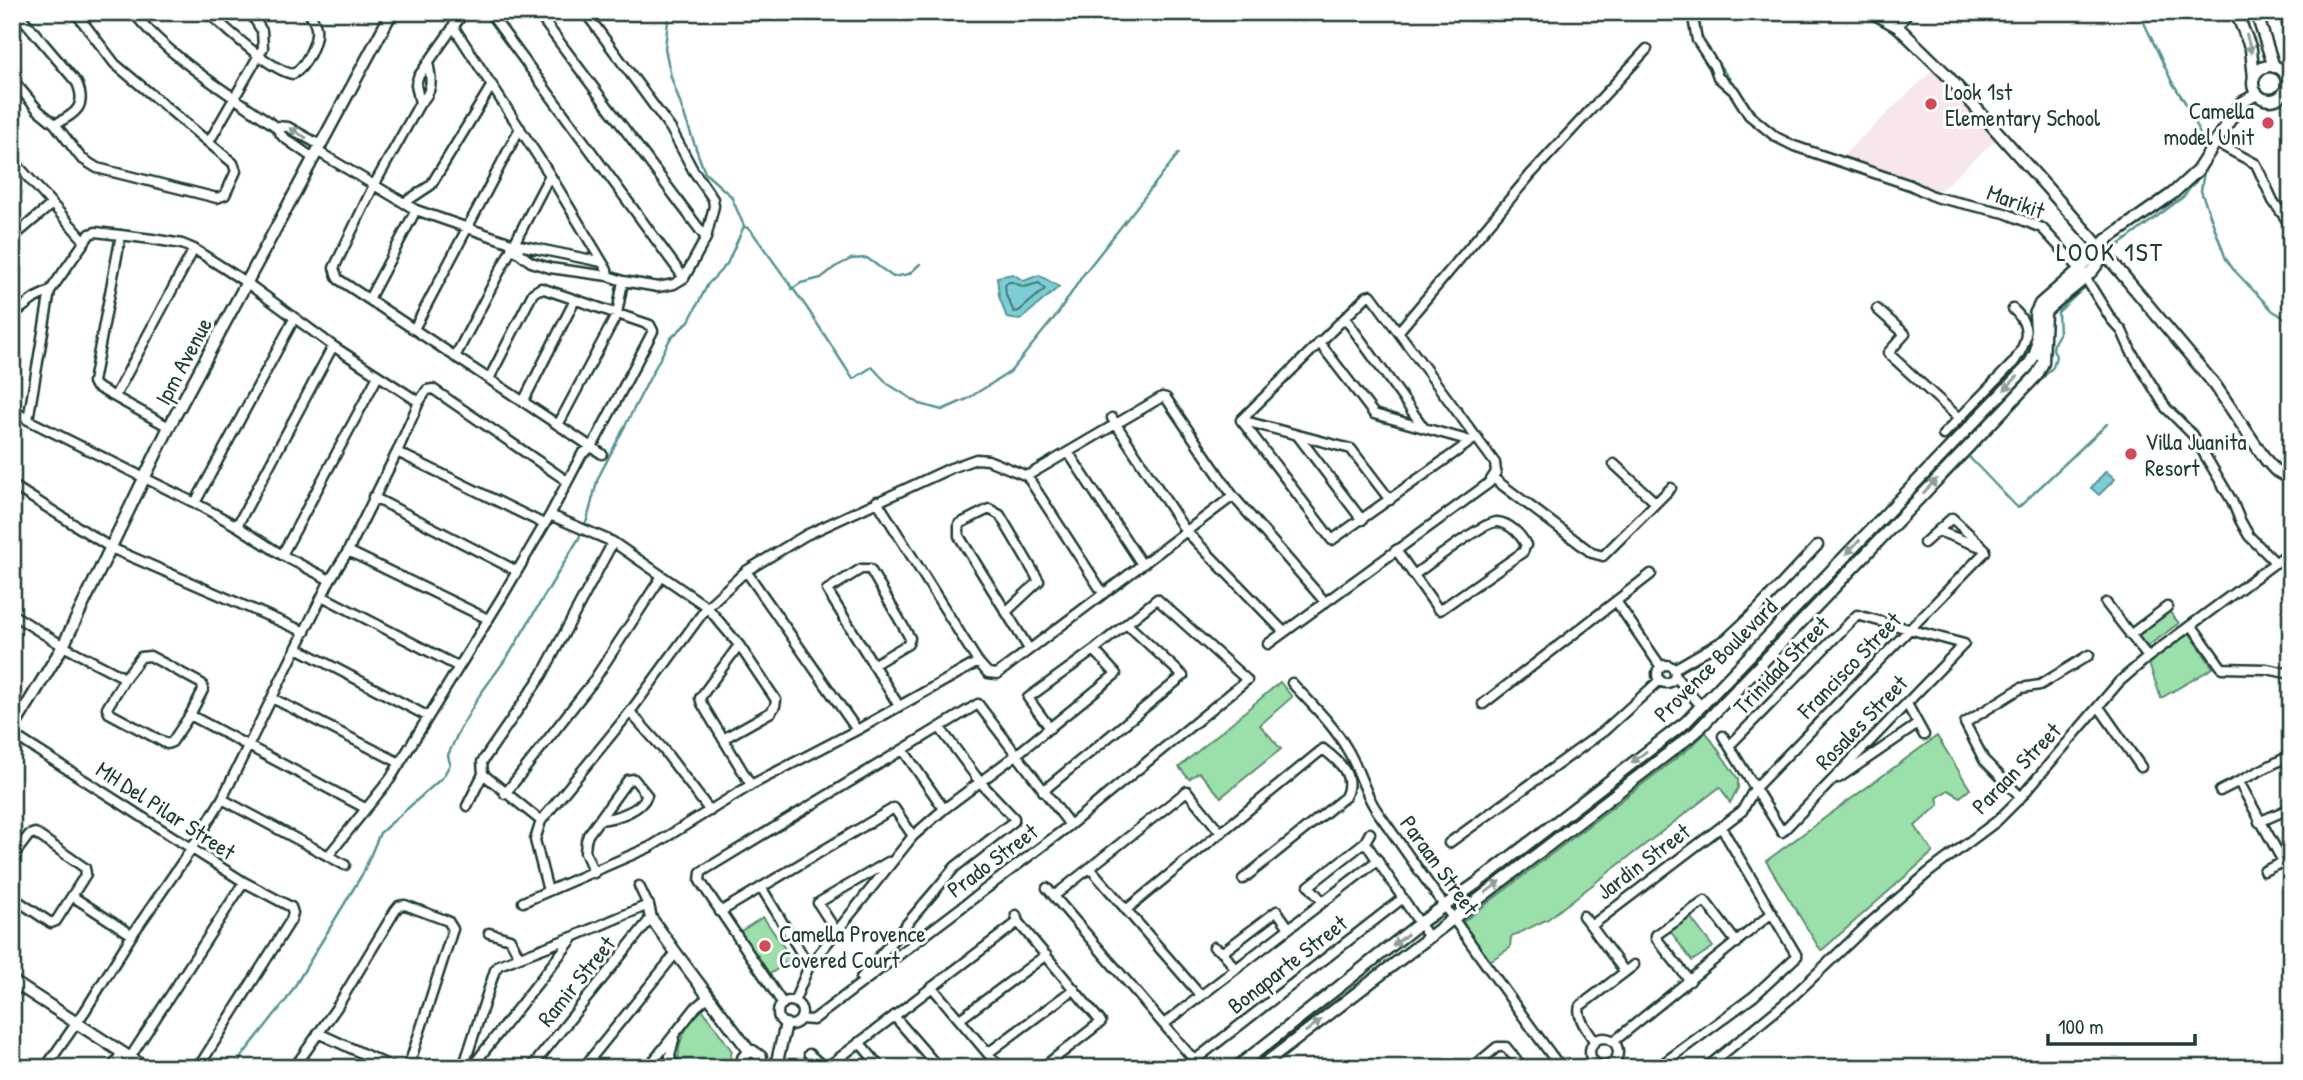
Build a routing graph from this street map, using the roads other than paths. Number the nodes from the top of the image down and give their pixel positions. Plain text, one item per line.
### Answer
1 (17, 12) edge
2 (75, 12) edge
3 (133, 12) edge
4 (207, 12) edge
5 (250, 12) edge
6 (308, 12) edge
7 (464, 12) edge
8 (489, 12) edge
9 (537, 12) edge
10 (585, 12) edge
11 (1692, 12) edge
12 (1871, 12) edge
13 (1908, 12) edge
14 (2236, 12) edge
15 (2256, 12) edge
16 (2282, 12) edge
17 (387, 15) edge
18 (453, 26) junction
19 (1898, 27) junction
20 (2291, 30) edge
21 (1647, 49) dead end
22 (260, 56) junction
23 (428, 63) junction
24 (2274, 67) junction
25 (2288, 74) edge
26 (2254, 78) junction
27 (12, 79) edge
28 (492, 85) junction
29 (2257, 94) junction
30 (235, 98) junction
31 (420, 103) junction
32 (55, 124) junction
33 (275, 126) junction
34 (520, 128) junction
35 (209, 142) junction
36 (2215, 142) junction
37 (317, 152) junction
38 (12, 159) edge
39 (550, 175) junction
40 (374, 185) junction
41 (404, 203) junction
42 (52, 204) junction
43 (416, 210) junction
44 (2291, 226) edge
45 (468, 228) junction
46 (121, 235) junction
47 (706, 237) junction
48 (12, 238) edge
49 (84, 240) junction
50 (513, 246) junction
51 (2104, 247) junction
52 (194, 249) junction
53 (602, 262) junction
54 (2083, 273) junction
55 (608, 276) junction
56 (684, 278) junction
57 (623, 281) junction
58 (247, 284) junction
59 (50, 290) junction
60 (369, 299) junction
61 (575, 300) junction
62 (1877, 309) dead end
63 (2012, 309) dead end
64 (2037, 309) junction
65 (617, 314) junction
66 (12, 315) edge
67 (2022, 317) junction
68 (1345, 318) junction
69 (1886, 318) junction
70 (294, 319) junction
71 (1879, 326) dead end
72 (414, 329) junction
73 (1399, 331) junction
74 (1319, 342) junction
75 (333, 346) junction
76 (456, 357) junction
77 (378, 376) junction
78 (489, 379) junction
79 (116, 396) junction
80 (419, 402) junction
81 (523, 402) junction
82 (12, 409) edge
83 (1959, 418) junction
84 (28, 420) junction
85 (1241, 420) junction
86 (1114, 421) junction
87 (558, 425) junction
88 (169, 427) junction
89 (1424, 428) junction
90 (1943, 435) dead end
91 (1298, 436) junction
92 (1474, 439) junction
93 (592, 447) junction
94 (397, 452) junction
95 (1068, 452) junction
96 (602, 454) dead end
97 (1614, 464) dead end
98 (1027, 476) junction
99 (1493, 478) junction
100 (145, 479) junction
101 (2291, 479) edge
102 (567, 481) junction
103 (12, 485) edge
104 (1671, 488) dead end
105 (1233, 495) junction
106 (373, 497) junction
107 (1390, 500) junction
108 (877, 501) junction
109 (195, 503) junction
110 (1656, 503) junction
111 (550, 515) junction
112 (1362, 520) junction
113 (544, 524) junction
114 (237, 526) junction
115 (1185, 530) junction
116 (1938, 531) junction
117 (613, 542) junction
118 (1924, 543) dead end
119 (1818, 545) dead end
120 (111, 548) junction
121 (1985, 549) junction
122 (1396, 550) junction
123 (348, 551) junction
124 (2291, 551) edge
125 (282, 555) junction
126 (2276, 562) junction
127 (1141, 564) junction
128 (517, 571) junction
129 (746, 571) junction
130 (1651, 574) dead end
131 (1414, 575) junction
132 (12, 576) edge
133 (662, 576) junction
134 (330, 580) junction
135 (12, 585) edge
136 (1103, 593) junction
137 (322, 596) junction
138 (1616, 601) junction
139 (1325, 602) junction
140 (2106, 603) dead end
141 (707, 607) junction
142 (2167, 607) dead end
143 (1007, 611) junction
144 (12, 614) edge
145 (488, 619) junction
146 (1127, 624) junction
147 (2192, 626) junction
148 (1909, 630) junction
149 (305, 632) junction
150 (1284, 632) junction
151 (2130, 635) junction
152 (1268, 644) dead end
153 (739, 645) junction
154 (63, 646) junction
155 (298, 648) junction
156 (1029, 649) junction
157 (1094, 650) junction
158 (2090, 655) dead end
159 (2148, 657) junction
160 (978, 662) junction
161 (873, 666) junction
162 (459, 667) junction
163 (1661, 667) junction
164 (1674, 672) junction
165 (2291, 674) edge
166 (125, 678) junction
167 (1660, 680) junction
168 (1292, 683) dead end
169 (272, 698) junction
170 (1483, 704) dead end
171 (1906, 704) junction
172 (899, 706) junction
173 (1701, 706) junction
174 (2099, 707) junction
175 (630, 712) junction
176 (190, 715) junction
177 (427, 716) junction
178 (1686, 722) junction
179 (1918, 724) junction
180 (940, 728) junction
181 (1050, 728) junction
182 (857, 730) junction
183 (12, 732) edge
184 (1696, 732) junction
185 (1924, 735) dead end
186 (1723, 736) dead end
187 (723, 739) junction
188 (1729, 746) junction
189 (248, 747) junction
190 (903, 750) junction
191 (1016, 755) junction
192 (2291, 755) edge
193 (400, 763) junction
194 (2141, 768) dead end
195 (483, 774) junction
196 (980, 782) junction
197 (2239, 782) junction
198 (751, 785) junction
199 (1825, 787) junction
200 (1755, 788) junction
201 (1043, 791) junction
202 (2220, 791) dead end
203 (505, 794) junction
204 (2021, 797) junction
205 (222, 799) junction
206 (467, 806) dead end
207 (365, 808) junction
208 (2291, 808) edge
209 (944, 809) junction
210 (710, 811) junction
211 (1742, 811) joint
212 (600, 820) junction
213 (541, 821) junction
214 (2259, 822) junction
215 (1070, 825) junction
216 (1721, 827) junction
217 (1221, 833) junction
218 (913, 836) junction
219 (1449, 843) dead end
220 (191, 848) junction
221 (328, 856) junction
222 (12, 857) edge
223 (893, 858) junction
224 (2291, 858) edge
225 (1378, 860) junction
226 (2282, 861) junction
227 (345, 865) dead end
228 (1090, 867) junction
229 (2264, 871) dead end
230 (594, 873) junction
231 (2291, 876) edge
232 (1243, 879) dead end
233 (1303, 879) dead end
234 (244, 882) junction
235 (639, 886) dead end
236 (1310, 886) junction
237 (761, 887) junction
238 (1047, 888) dead end
239 (548, 891) junction
240 (72, 896) junction
241 (1054, 896) junction
242 (12, 897) edge
243 (1404, 898) junction
244 (523, 902) dead end
245 (1323, 902) junction
246 (648, 905) junction
247 (1443, 907) junction
248 (1126, 910) junction
249 (720, 912) junction
250 (1772, 913) junction
251 (1583, 916) dead end
252 (652, 918) junction
253 (1452, 918) junction
254 (1420, 923) junction
255 (1591, 926) junction
256 (1289, 928) junction
257 (835, 931) junction
258 (489, 933) dead end
259 (132, 935) junction
260 (575, 936) junction
261 (1429, 936) junction
262 (1737, 943) junction
263 (1214, 947) dead end
264 (676, 953) junction
265 (1223, 953) junction
266 (1046, 955) junction
267 (519, 956) junction
268 (1634, 965) dead end
269 (809, 966) junction
270 (1235, 969) junction
271 (1625, 972) junction
272 (12, 981) edge
273 (1690, 981) junction
274 (932, 987) junction
275 (1074, 989) junction
276 (850, 991) junction
277 (1201, 996) junction
278 (708, 997) junction
279 (794, 1002) junction
280 (782, 1004) junction
281 (894, 1016) junction
282 (801, 1019) junction
283 (960, 1019) junction
284 (77, 1022) junction
285 (786, 1024) junction
286 (1164, 1024) junction
287 (318, 1033) junction
288 (676, 1035) junction
289 (859, 1042) junction
290 (1595, 1042) junction
291 (1613, 1042) junction
292 (750, 1052) junction
293 (988, 1053) junction
294 (126, 1054) junction
295 (809, 1054) dead end
296 (1195, 1060) junction
297 (777, 1064) edge
298 (761, 1065) edge
299 (1596, 1066) edge
300 (1613, 1066) edge
301 (45, 1068) edge
302 (112, 1068) edge
303 (146, 1068) edge
304 (198, 1068) edge
305 (293, 1068) edge
306 (394, 1068) edge
307 (408, 1068) edge
308 (463, 1068) edge
309 (471, 1068) edge
310 (531, 1068) edge
311 (583, 1068) edge
312 (648, 1068) edge
313 (673, 1068) edge
314 (744, 1068) edge
315 (825, 1068) edge
316 (881, 1068) edge
317 (939, 1068) edge
318 (1000, 1068) edge
319 (1042, 1068) edge
320 (1201, 1068) edge
321 (1236, 1068) edge
322 (1259, 1068) edge
323 (1472, 1068) edge
324 (1524, 1068) edge
325 (1561, 1068) edge
326 (1657, 1068) edge
327 (1706, 1068) edge

1 - 32 street
2 - 35 street
3 - 30 street
4 - 22 street
5 - 22 street
6 - 22 street
7 - 18 street
8 - 56 street
9 - 47 street
10 - 47 street
11 - 54 street, Marikit
12 - 19 street
13 - 19 street
14 -> 26 street
15 - 24 street
16 - 20 street
17 - 37 street, Ipm Avenue
18 - 23 street
18 - 28 street
19 - 51 street
21 - 73 street
22 - 30 street
23 - 31 street
23 - 31 street
24 - 25 street
24 - 26 street
25 - 29 street
26 - 29 street
27 - 32 street
28 - 34 street
28 - 41 street
29 - 36 street
30 - 33 street
30 - 35 street
31 - 40 street
32 - 35 street
33 - 37 street
37 -> 33 street
34 - 39 street
34 - 45 street
36 - 44 street
36 - 51 street
37 - 40 street
37 - 58 street, Ipm Avenue
38 - 42 street
39 - 50 street
39 - 53 street
40 - 41 street
40 - 60 street
41 - 43 street
42 - 48 street
42 - 49 street
43 - 45 street
43 - 60 street
45 - 50 street
45 - 72 street
46 - 49 street
46 - 52 street
46 - 79 street
47 - 56 street
49 - 59 street
50 - 53 street
50 - 55 street
50 - 76 street
51 - 54 street
51 - 101 street
52 - 58 street
52 - 79 street
53 - 55 street
54 - 64 street
54 - 126 street, Marikit
184 -> 54 street, Provence Boulevard
55 - 57 street
56 - 57 street
57 - 65 street
58 - 70 street
58 - 88 street, Ipm Avenue
59 - 66 street
59 - 84 street
60 - 72 street
61 - 65 street
61 - 78 street
61 - 81 street
62 - 69 street
63 - 67 street
64 - 67 street
64 -> 173 street, Provence Boulevard
65 - 87 street
65 - 93 street
67 - 83 street
68 - 73 street
68 - 74 street
68 - 89 street
69 - 71 street
69 - 83 street
70 - 75 street
70 - 109 street
72 - 76 street
73 - 92 street
74 - 85 street
74 - 89 street
75 - 77 street
75 - 114 street
76 - 78 street
77 - 80 street
77 - 125 street
78 - 81 street
79 - 88 street
80 - 94 street
80 - 102 street
81 - 87 street
82 - 84 street
83 - 90 street
84 - 100 street
85 - 91 street
85 - 112 street
86 - 95 street
86 - 105 street
86 - 115 street
87 - 93 street
88 - 100 street, Ipm Avenue
89 - 92 street
91 - 107 street
91 - 112 street
92 - 99 street
92 - 107 street
93 - 96 street
93 - 102 street
94 - 106 street
94 - 113 street
95 - 98 street
95 - 127 street
97 - 110 street
98 - 108 street
98 - 136 street
99 - 110 street
99 - 122 street
100 - 109 street
100 - 120 street, Ipm Avenue
102 - 111 street
103 - 120 street
104 - 110 street
105 - 115 street
105 - 139 street
106 - 123 street
106 - 128 street
107 - 112 street
108 - 129 street
108 - 160 street
109 - 114 street
111 - 113 street
111 - 117 street
113 - 128 street
114 - 125 street
115 - 127 street
115 - 150 street
116 - 118 street
116 - 121 street
116 - 121 street
117 - 133 street
117 - 195 street
119 - 164 street
120 - 149 street
120 - 154 street, Ipm Avenue
121 - 148 street, Francisco Street
122 - 131 street
122 - 139 street
123 - 134 street
123 - 145 street
124 - 126 street, Paraan Street
125 - 134 street
126 - 147 street, Paraan Street
127 - 136 street
128 - 145 street
129 - 141 street
129 - 182 street
130 - 138 street
131 - 131 street
132 - 135 street
133 - 141 street
133 - 203 street
134 - 137 street
136 - 156 street
137 - 149 street
137 - 162 street
138 - 163 street
138 - 170 street
139 - 150 street
140 - 151 street
141 - 153 street
141 - 175 street
142 - 151 street
143 - 143 street
143 - 156 street
144 - 154 street
145 - 162 street
146 - 157 street
146 - 201 street
146 - 215 street, Prado Street
147 - 159 street, Paraan Street
147 - 165 street
148 - 171 street, Rosales Street
148 - 188 street, Trinidad Street
148 - 200 street, Francisco Street
149 - 155 street
150 - 152 street
151 - 159 street
153 - 187 street
153 - 187 street
154 - 166 street
154 - 183 street, Ipm Avenue
155 - 169 street
155 - 177 street
156 - 160 street
157 - 181 street
157 - 181 street
158 - 204 street
159 - 174 street, Paraan Street
160 - 172 street
161 - 161 street
161 - 172 street
162 - 177 street
163 - 164 street
163 - 167 street
164 - 167 street
164 - 173 street
166 - 176 street
166 - 176 street
167 - 219 street
168 - 247 street, Paraan Street
169 - 189 street
169 - 193 street
171 - 179 street
171 - 199 street, Rosales Street
172 - 182 street
173 - 178 street, Provence Boulevard
174 - 194 street
174 - 204 street, Paraan Street
175 - 210 street
175 - 213 street
176 - 189 street
177 - 193 street
178 - 184 street
178 -> 247 street, Provence Boulevard
179 - 185 street
179 - 199 street
180 - 190 street
180 - 191 street
180 - 196 street
181 - 191 street
182 - 198 street
183 - 220 street, MH Del Pilar Street
253 -> 184 street, Provence Boulevard
186 - 188 street
187 - 198 street
188 - 200 street, Trinidad Street
189 - 205 street
189 - 207 street
190 - 209 street
190 - 249 street
191 - 196 street
191 - 201 street
192 - 197 street
193 - 207 street
195 - 203 street
195 - 206 street
196 - 209 street
196 - 276 street
197 - 202 street
197 - 214 street
198 - 210 street
199 - 200 street, Rosales Street
200 - 211 street, Francisco Street
201 - 215 street
203 - 213 street
204 - 327 street, Paraan Street
205 - 220 street
205 - 221 street
207 - 221 street
208 - 214 street
209 - 218 street
210 - 230 street
211 - 216 street, Jardin Street
212 - 212 street
212 - 230 street
213 - 239 street
214 - 226 street
215 - 276 street, Prado Street
216 - 250 street
216 - 255 street, Jardin Street
217 - 228 street
217 - 232 street
217 - 248 street
218 - 223 street
218 - 237 street
220 - 234 street, MH Del Pilar Street
220 - 259 street
221 - 227 street
222 - 240 street
223 - 257 street
223 - 257 street
224 - 226 street
225 - 236 street
225 - 243 street
225 - 245 street
226 - 229 street
226 - 231 street
228 - 241 street
228 - 248 street
230 - 239 street
233 - 236 street
234 - 294 street
234 - 304 street, MH Del Pilar Street
235 - 246 street
236 - 245 street
237 - 249 street
237 - 269 street
238 - 241 street
239 - 244 street
240 - 242 street
240 - 259 street
241 - 286 street
243 - 254 street
243 - 296 street, Bonaparte Street
245 - 256 street
246 - 252 street
246 - 260 street
247 - 253 street, Paraan Street
247 - 254 street, Provence Boulevard
248 - 277 street
249 - 280 street
250 - 262 street
250 - 326 street
251 - 255 street
252 - 264 street
252 - 310 street, Ramir Street
253 - 261 street, Provence Boulevard
253 - 325 street, Paraan Street
254 - 261 street
254 -> 321 street, Provence Boulevard
255 - 271 street, Jardin Street
256 - 265 street
256 - 270 street
257 - 269 street
258 - 267 street
259 - 284 street
260 - 267 street
260 - 309 street
322 -> 261 street, Provence Boulevard
262 - 273 street
262 - 273 street
263 - 265 street
264 - 278 street
264 - 311 street
265 - 270 street
266 - 274 street
266 - 275 street
266 - 283 street
267 - 308 street
268 - 271 street
269 - 279 street
270 - 277 street
271 - 290 street
272 - 284 street
273 - 291 street
274 - 281 street
274 - 283 street
275 - 293 street
275 - 319 street
276 - 282 street, Prado Street
277 - 286 street
278 - 288 street
278 - 292 street
279 - 280 street
279 - 282 street
280 - 285 street
281 - 289 street
281 - 317 street
282 - 285 street
283 - 293 street
284 - 294 street
284 - 301 street
285 - 297 street
286 - 296 street
287 - 305 street
287 - 306 street
287 - 307 street
288 - 312 street
288 - 313 street
289 - 315 street
289 - 316 street
290 - 291 street
290 - 299 street
291 - 300 street
292 - 298 street
292 - 314 street
293 - 318 street
294 - 302 street
294 - 303 street
295 - 315 street
296 - 320 street
297 - 298 street
299 - 300 street
323 - 324 street

